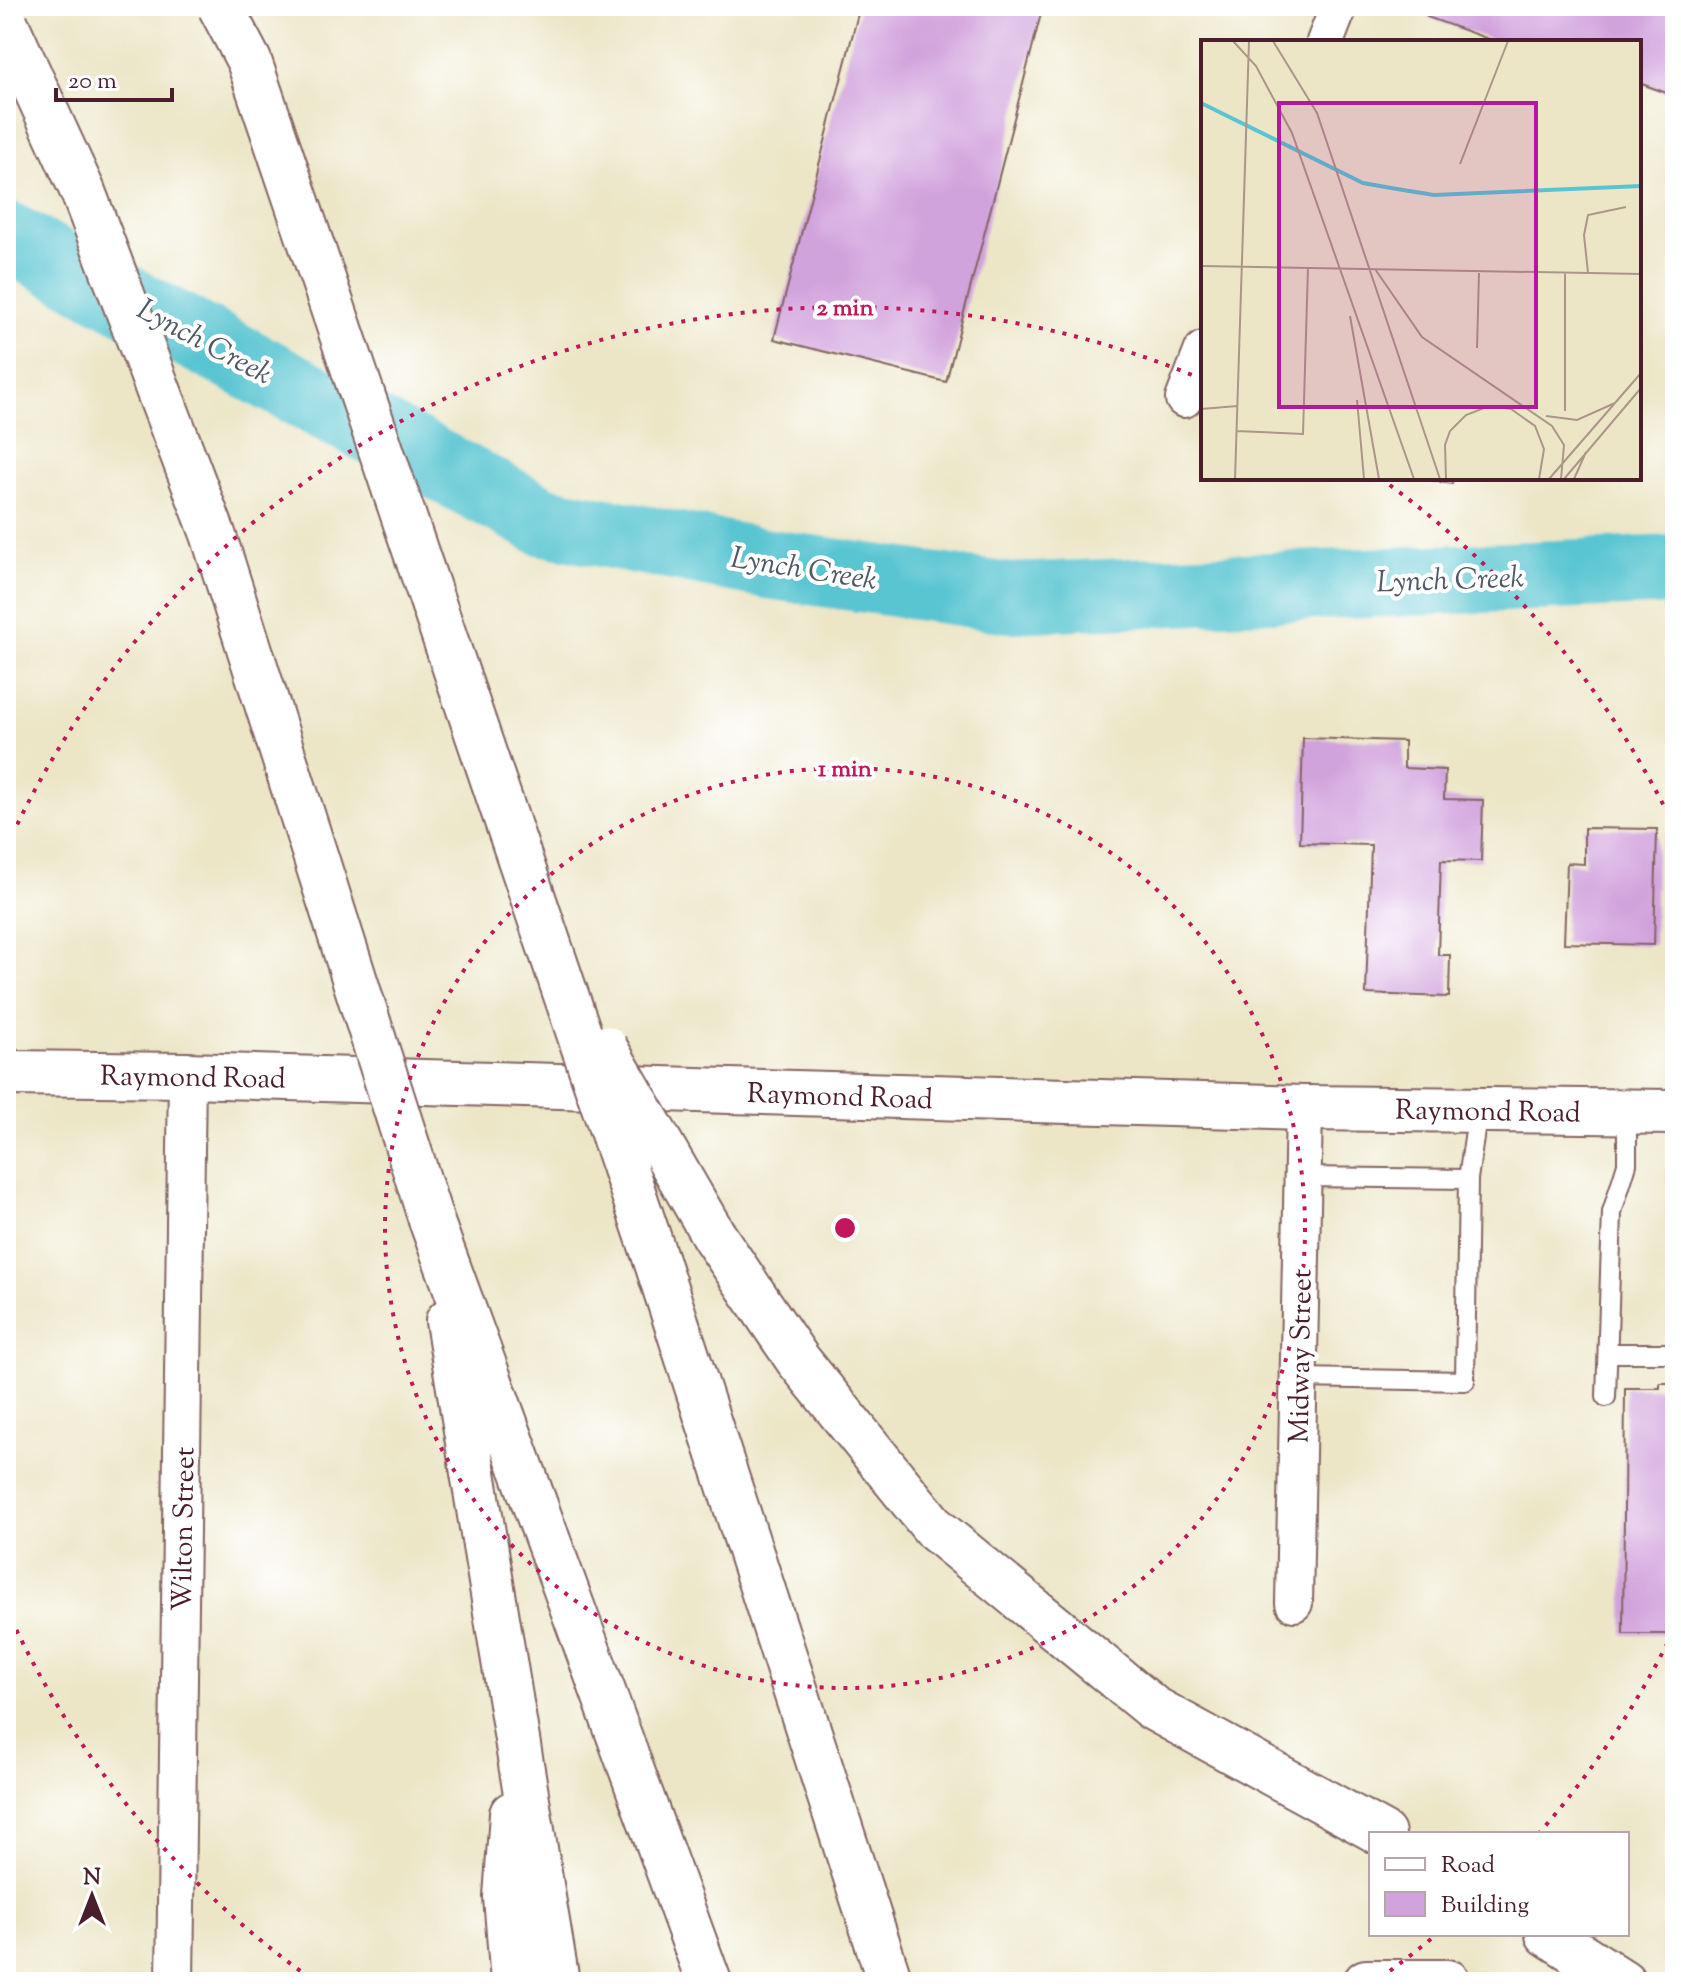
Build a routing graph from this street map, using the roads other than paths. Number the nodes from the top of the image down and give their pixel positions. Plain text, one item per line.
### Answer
1 (220, 6) edge
2 (1339, 6) edge
3 (6, 24) edge
4 (1326, 40) edge
5 (1201, 355) edge
6 (1184, 399) dead end
7 (558, 968) junction
8 (6, 1073) edge
9 (187, 1075) junction
10 (1304, 1108) junction
11 (1478, 1110) junction
12 (1627, 1112) junction
13 (1675, 1112) edge
14 (1303, 1177) junction
15 (1468, 1179) junction
16 (431, 1220) junction
17 (1608, 1353) junction
18 (1675, 1353) edge
19 (1299, 1378) junction
20 (1606, 1397) dead end
21 (1294, 1603) dead end
22 (518, 1743) junction
23 (1379, 1832) edge
24 (1551, 1936) edge
25 (175, 1982) edge
26 (513, 1982) edge
27 (557, 1982) edge
28 (709, 1982) edge
29 (890, 1982) edge
30 (1366, 1982) edge
31 (1448, 1982) edge
32 (1623, 1982) edge

1 - 7 main road, bridge
2 - 4 street
3 - 16 main road, bridge
5 - 6 street
7 - 23 main road, bridge
7 - 29 main road, bridge
8 - 9 main road, Raymond Road
9 - 10 main road, Raymond Road
9 - 25 street, Wilton Street
10 - 11 main road, Raymond Road
10 - 14 street, Midway Street
11 - 12 main road, Raymond Road
11 - 15 lane
12 - 13 main road, Raymond Road
12 - 17 lane
14 - 15 lane
14 - 19 street, Midway Street
15 - 19 lane
16 - 22 main road
16 - 28 main road
17 - 18 lane
17 - 20 lane
19 - 21 street, Midway Street
22 - 26 main road
22 - 27 main road
24 - 32 main road
30 - 31 main road

